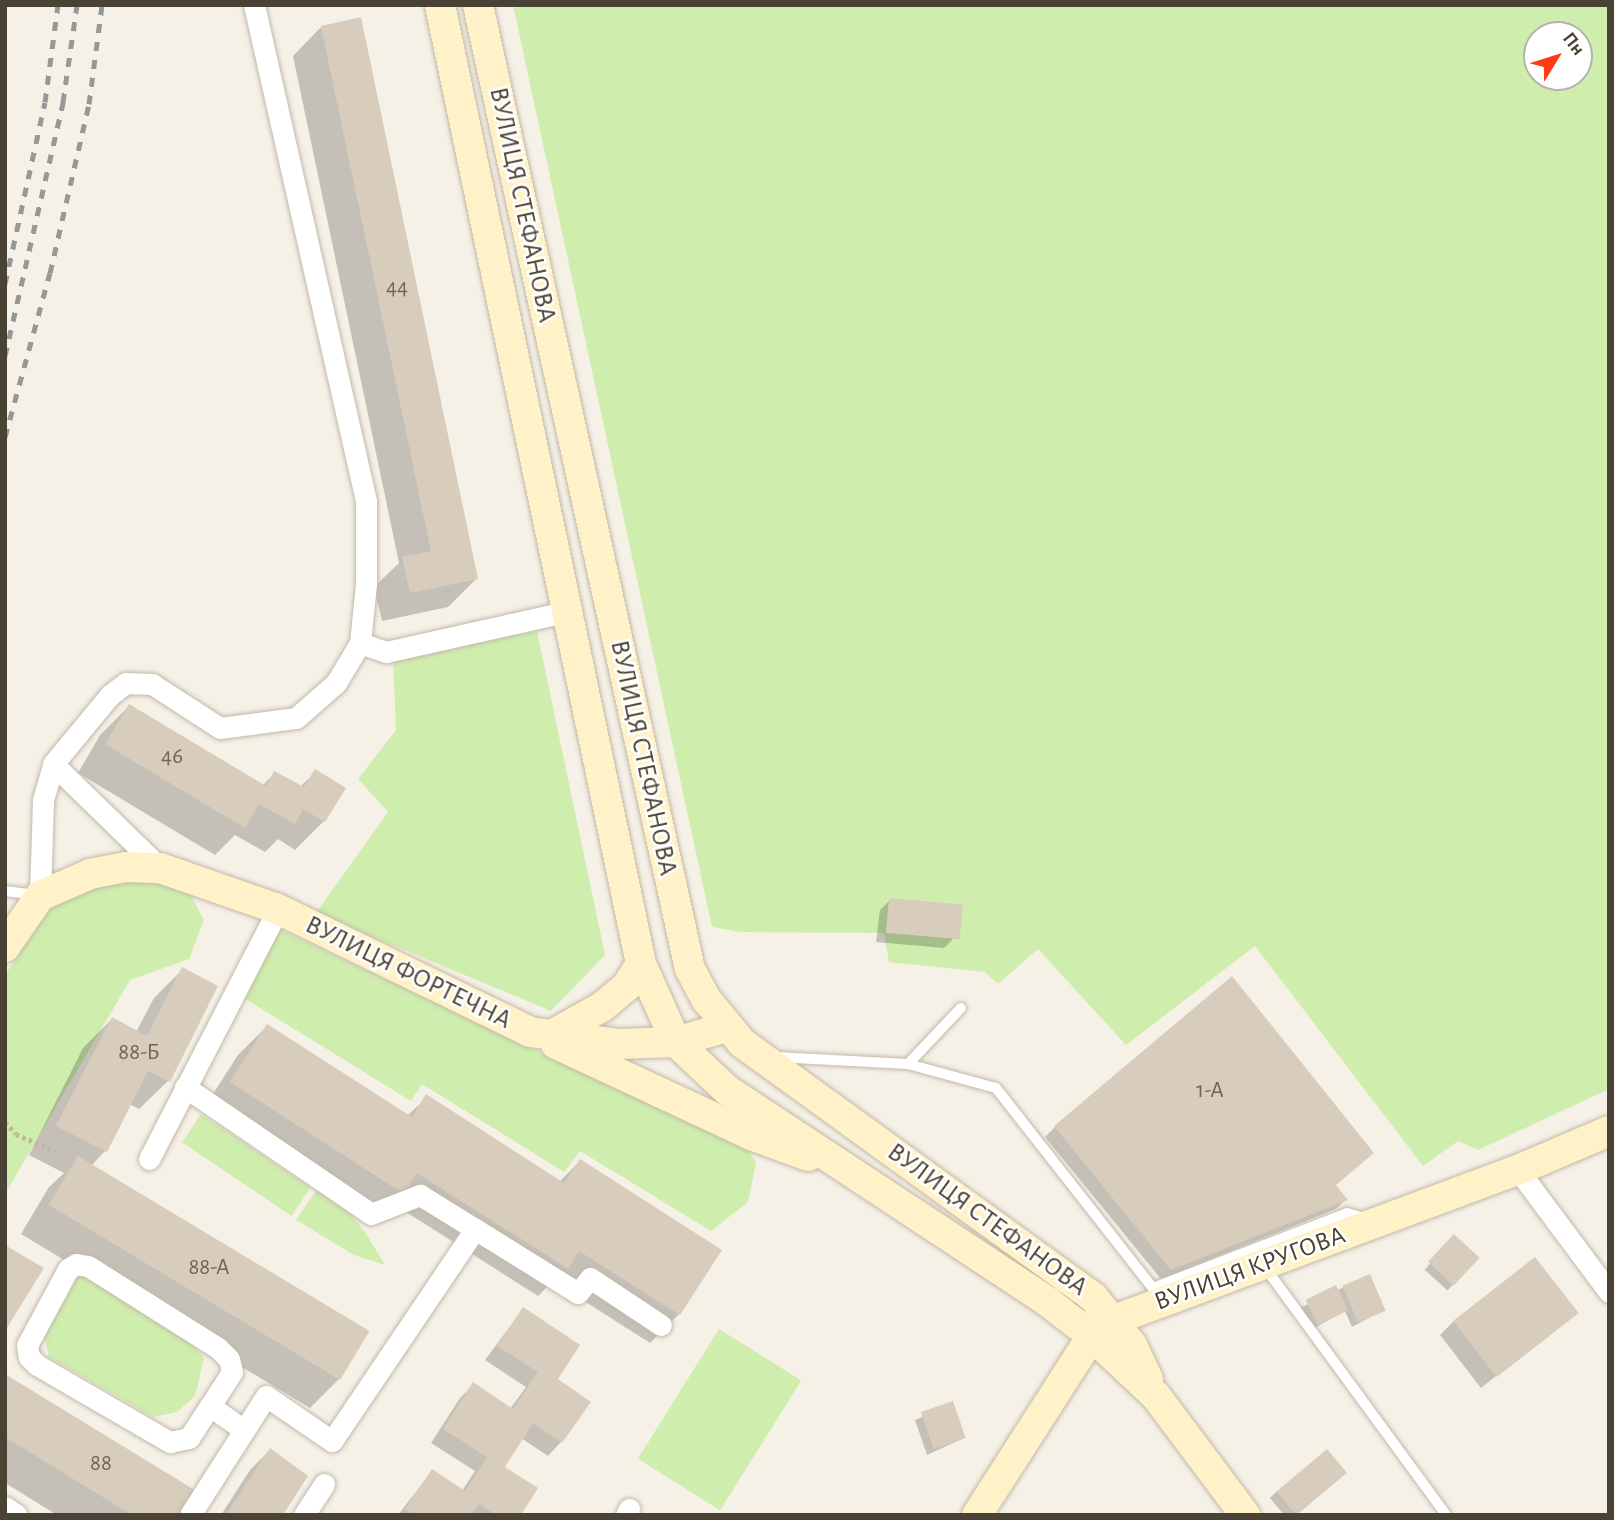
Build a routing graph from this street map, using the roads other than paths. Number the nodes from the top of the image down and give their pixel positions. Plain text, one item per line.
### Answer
1 (254, 5) edge
2 (440, 5) edge
3 (478, 5) edge
4 (569, 611) junction
5 (360, 643) junction
6 (52, 764) junction
7 (160, 868) junction
8 (5, 891) edge
9 (40, 896) junction
10 (278, 909) junction
11 (5, 947) edge
12 (641, 964) junction
13 (961, 1008) dead end
14 (726, 1027) junction
15 (543, 1032) junction
16 (676, 1042) junction
17 (759, 1056) junction
18 (908, 1064) junction
19 (185, 1087) junction
20 (1609, 1131) edge
21 (149, 1159) dead end
22 (1518, 1170) junction
23 (855, 1173) junction
24 (1379, 1222) junction
25 (475, 1229) junction
26 (1264, 1266) junction
27 (1609, 1292) edge
28 (662, 1325) dead end
29 (1103, 1328) junction
30 (210, 1406) junction
31 (244, 1430) junction
32 (324, 1483) dead end
33 (5, 1507) edge
34 (17, 1515) edge
35 (190, 1515) edge
36 (304, 1515) edge
37 (977, 1515) edge
38 (1245, 1515) edge
39 (1446, 1515) edge

1 - 5 street
2 - 4 main road, ВУЛИЦЯ СТЕФАНОВА
3 - 14 main road, ВУЛИЦЯ СТЕФАНОВА
4 - 5 street
4 - 12 main road, ВУЛИЦЯ СТЕФАНОВА
5 - 6 street
6 - 7 street
6 - 9 street
7 - 9 main road, ВУЛИЦЯ ФОРТЕЧНА
7 - 10 main road, ВУЛИЦЯ ФОРТЕЧНА
8 - 9 lane
9 - 11 main road
10 - 15 main road, ВУЛИЦЯ ФОРТЕЧНА
10 - 19 street
12 - 15 main road
12 - 16 main road, ВУЛИЦЯ СТЕФАНОВА
13 - 18 lane
14 - 16 main road, ВУЛИЦЯ ФОРТЕЧНА
14 - 17 main road, ВУЛИЦЯ СТЕФАНОВА
15 - 16 main road, ВУЛИЦЯ ФОРТЕЧНА
15 - 23 main road
16 - 23 main road
17 - 18 lane
17 - 29 main road, ВУЛИЦЯ СТЕФАНОВА
18 - 24 lane
19 - 21 street
19 - 25 street
20 - 22 main road, ВУЛИЦЯ КРУГОВА
22 - 24 main road, ВУЛИЦЯ КРУГОВА
22 - 27 street
23 - 29 main road
24 - 26 main road, ВУЛИЦЯ КРУГОВА
25 - 28 street
25 - 31 street
26 - 29 main road, ВУЛИЦЯ КРУГОВА
26 - 39 lane
29 - 37 main road
29 - 38 main road
30 - 30 street
30 - 31 street
31 - 35 street
32 - 36 street
33 - 34 street

